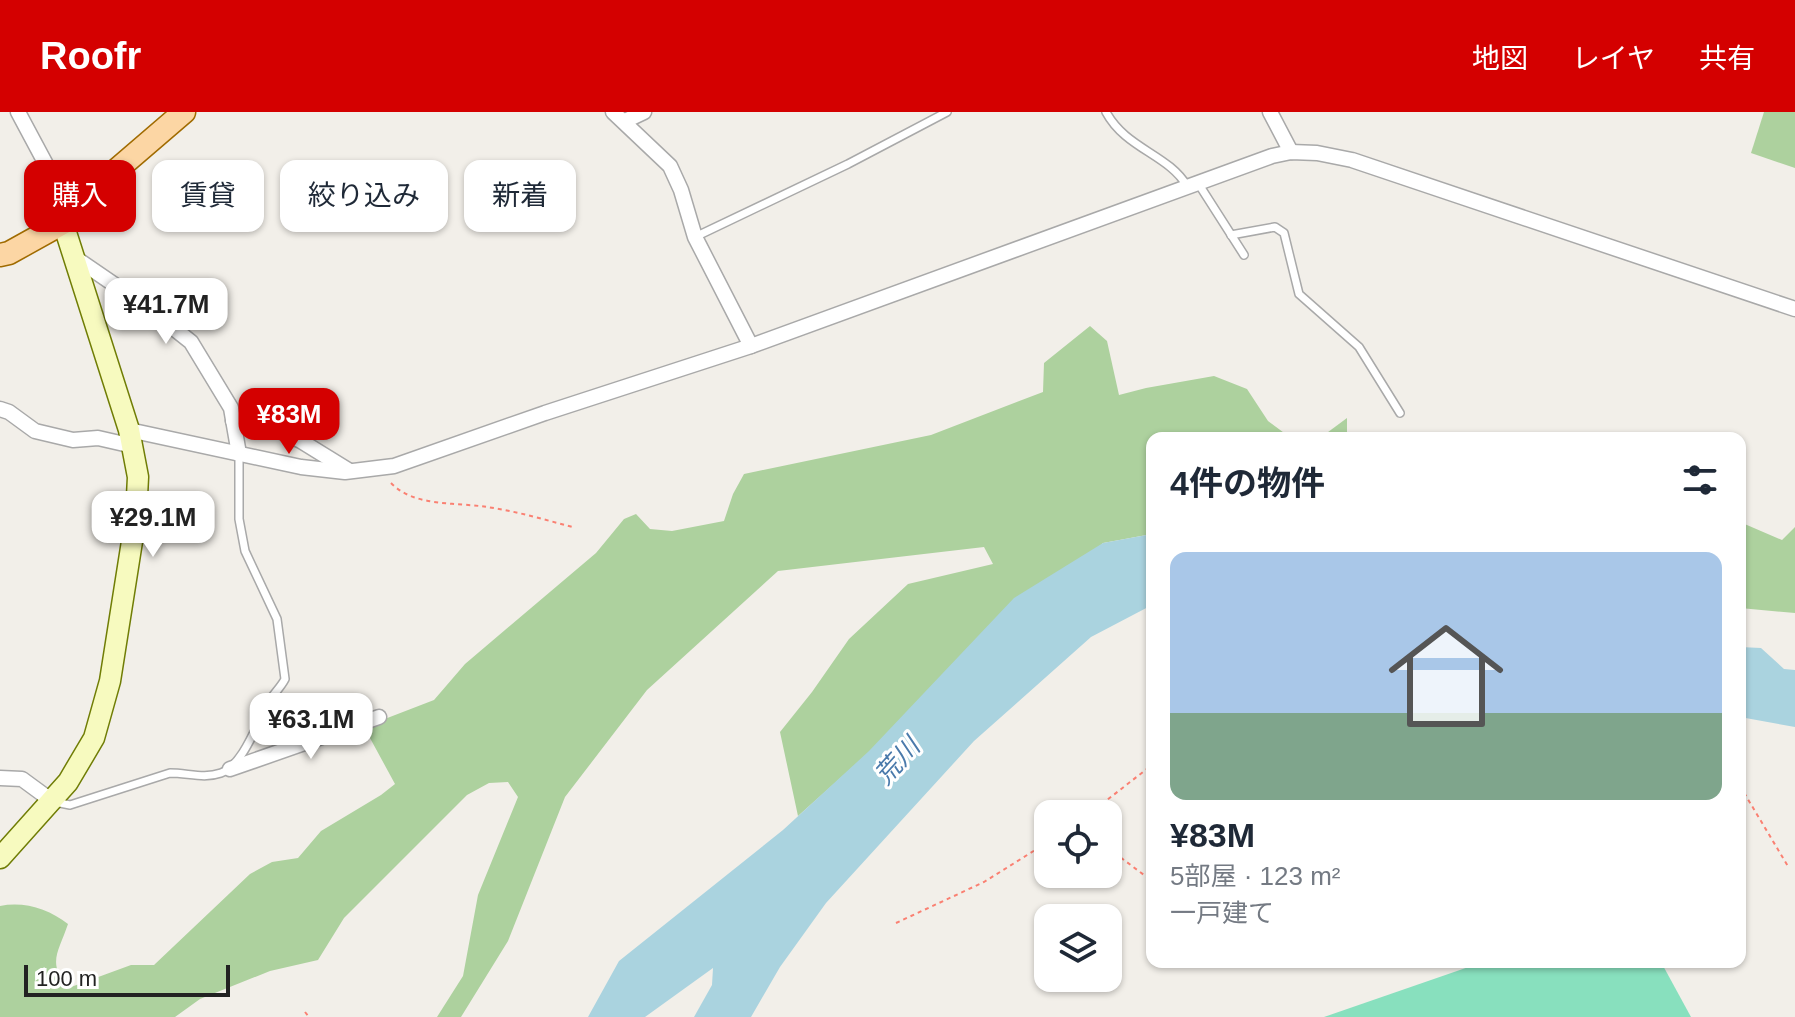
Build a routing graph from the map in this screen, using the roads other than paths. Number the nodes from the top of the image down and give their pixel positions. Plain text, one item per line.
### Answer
1 (18, 112) edge
2 (184, 112) edge
3 (644, 112) edge
4 (947, 112) edge
5 (1106, 112) edge
6 (1270, 112) edge
7 (619, 117) edge
8 (1291, 152) junction
9 (40, 160) edge
10 (131, 160) edge
11 (1192, 183) junction
12 (44, 232) edge
13 (70, 232) edge
14 (1231, 235) junction
15 (695, 237) junction
16 (0, 255) edge
17 (1244, 255) dead end
18 (74, 257) junction
19 (1795, 309) edge
20 (751, 346) junction
21 (0, 409) edge
22 (1400, 413) dead end
23 (233, 421) junction
24 (131, 438) junction
25 (239, 454) junction
26 (350, 471) junction
27 (379, 717) dead end
28 (230, 769) junction
29 (0, 778) edge
30 (52, 801) junction
31 (0, 858) edge

1 - 9 street
2 - 10 main road
3 - 7 street
4 - 15 lane
5 - 11 lane
6 - 8 street
7 - 15 street
8 - 11 street
8 - 19 street
11 - 14 lane
11 - 20 street
12 - 16 main road
13 - 18 street
14 - 17 lane
14 - 22 lane
15 - 20 street
18 - 23 street
18 - 24 street
20 - 26 street
21 - 24 street
23 - 25 street
23 - 26 street
24 - 25 street
24 - 30 street
25 - 26 street
25 - 28 lane
27 - 28 street
28 - 30 lane
29 - 30 street
30 - 31 street

